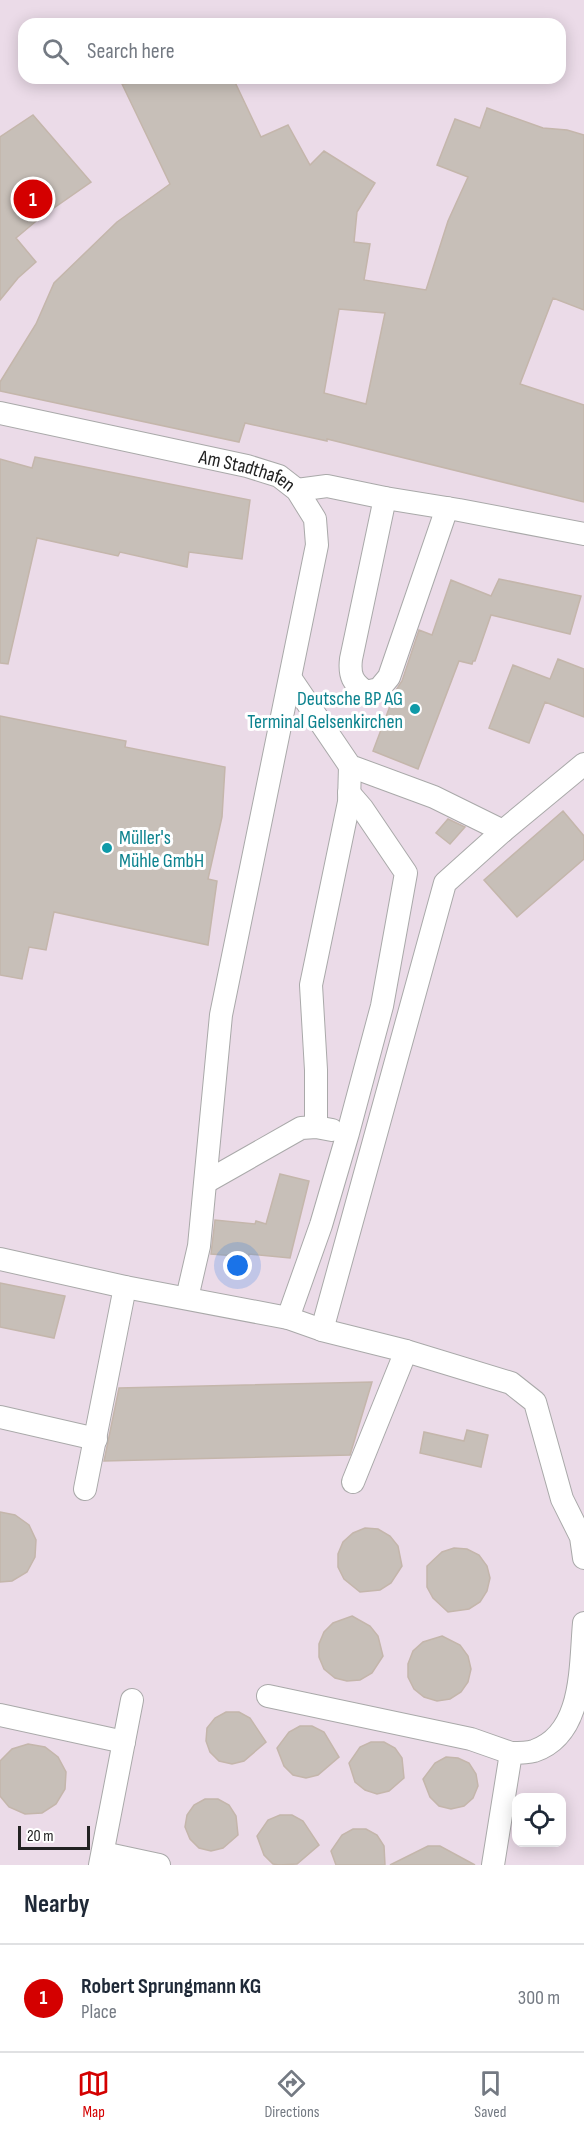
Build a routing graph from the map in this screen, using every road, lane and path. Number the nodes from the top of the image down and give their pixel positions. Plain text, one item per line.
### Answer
1 (0, 413) edge
2 (297, 490) junction
3 (385, 498) junction
4 (447, 508) junction
5 (584, 534) edge
6 (291, 679) junction
7 (584, 764) edge
8 (350, 766) junction
9 (349, 793) junction
10 (503, 831) junction
11 (316, 1127) junction
12 (348, 1133) junction
13 (206, 1182) junction
14 (0, 1259) edge
15 (125, 1287) junction
16 (187, 1298) junction
17 (288, 1318) junction
18 (322, 1330) junction
19 (406, 1351) junction
20 (0, 1417) edge
21 (96, 1439) junction
22 (353, 1482) dead end
23 (84, 1489) dead end
24 (583, 1543) edge
25 (584, 1623) edge
26 (268, 1696) dead end
27 (132, 1700) dead end
28 (0, 1715) edge
29 (124, 1742) junction
30 (511, 1753) junction
31 (101, 1859) edge
32 (159, 1865) edge
33 (493, 1865) edge

1 - 2 street, Am Stadthafen
2 - 3 street
2 - 6 street, Am Stadthafen
3 - 4 street
3 - 4 street
4 - 5 street
6 - 8 street
6 - 13 street, Am Stadthafen
7 - 10 street
8 - 9 street
8 - 10 street
9 - 11 street
9 - 12 street
10 - 18 street
11 - 12 street
11 - 13 street
12 - 17 street
13 - 16 street, Am Stadthafen
14 - 15 street
15 - 16 street
15 - 21 street
16 - 17 street
17 - 18 street
18 - 19 street
19 - 22 street
19 - 24 street
20 - 21 street
21 - 23 street
25 - 30 street
26 - 30 street
27 - 29 street
28 - 29 street
29 - 31 street
30 - 33 street
31 - 32 street

